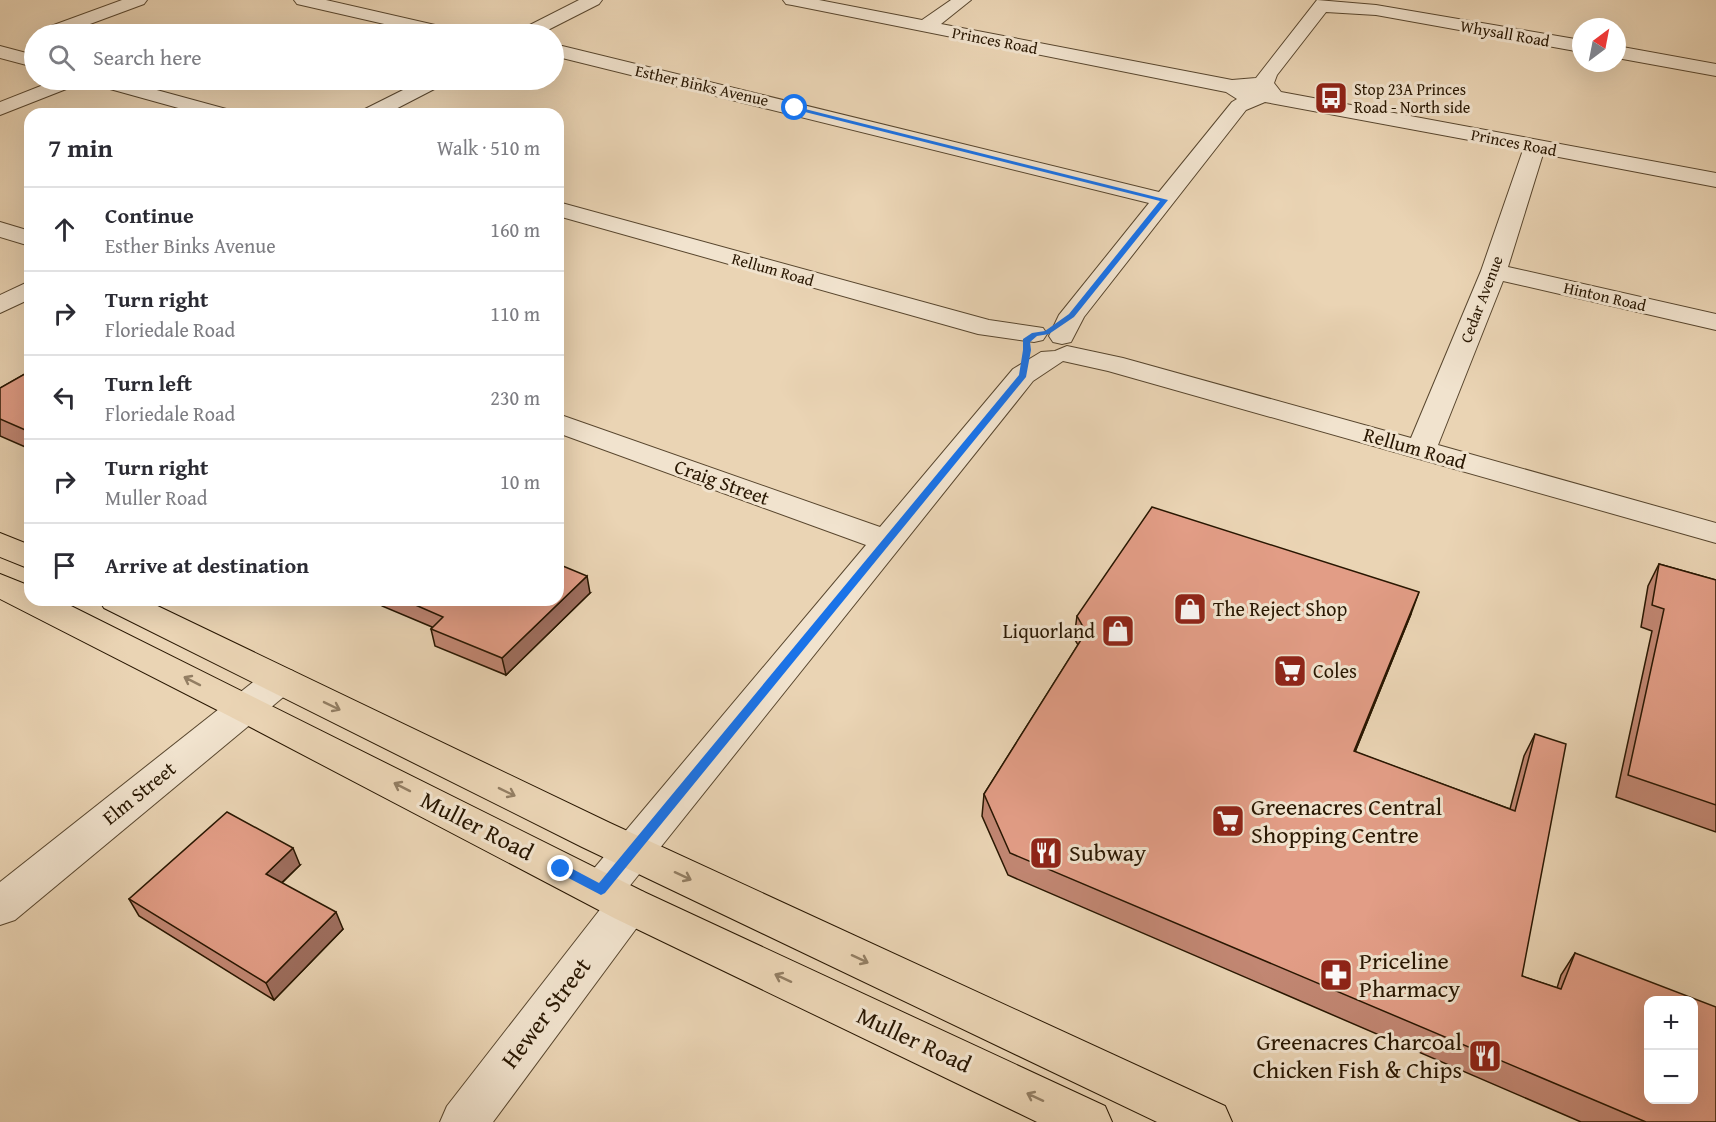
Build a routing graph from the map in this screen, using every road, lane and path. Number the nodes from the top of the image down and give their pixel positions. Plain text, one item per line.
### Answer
1 (138, 0) edge
2 (303, 0) edge
3 (593, 0) edge
4 (792, 0) edge
5 (962, 0) edge
6 (1324, 3) edge
7 (74, 24) edge
8 (407, 24) edge
9 (546, 24) edge
10 (926, 26) junction
11 (24, 43) edge
12 (1572, 44) edge
13 (1, 52) edge
14 (564, 52) edge
15 (1626, 54) edge
16 (24, 58) edge
17 (1716, 70) edge
18 (47, 90) edge
19 (135, 90) edge
20 (417, 90) edge
21 (1253, 90) junction
22 (201, 108) edge
23 (381, 108) edge
24 (0, 109) edge
25 (1535, 146) junction
26 (1716, 180) edge
27 (1165, 200) junction
28 (564, 211) edge
29 (0, 229) edge
30 (24, 237) edge
31 (1494, 271) junction
32 (24, 292) edge
33 (0, 305) edge
34 (1716, 322) edge
35 (1048, 345) junction
36 (564, 425) edge
37 (1421, 450) junction
38 (1716, 533) edge
39 (887, 541) junction
40 (0, 544) edge
41 (24, 555) edge
42 (0, 585) edge
43 (24, 597) edge
44 (42, 606) edge
45 (128, 606) edge
46 (280, 680) junction
47 (244, 707) junction
48 (632, 852) junction
49 (615, 897) junction
50 (0, 907) edge
51 (464, 1122) edge
52 (1088, 1122) edge
53 (1208, 1122) edge

1 - 7 street
2 - 8 street
3 - 9 street
4 - 10 street, Princes Road
5 - 10 street
6 - 12 street, Whysall Road
6 - 21 street, Hewer Street
10 - 21 street, Princes Road
11 - 13 street
13 - 16 street
14 - 27 street, Esther Binks Avenue
15 - 17 street
18 - 24 street
19 - 22 street
20 - 23 street
21 - 25 street, Princes Road
21 - 27 street, Hewer Street
25 - 26 street, Princes Road
25 - 31 street, Cedar Avenue
27 - 35 street, Hewer Street
28 - 35 street, Rellum Road
29 - 30 street
31 - 34 street, Hinton Road
31 - 37 street, Cedar Avenue
32 - 33 street
35 - 37 street, Rellum Road
35 - 39 street, Hewer Street
36 - 39 street, Craig Street
37 - 38 street, Rellum Road
39 - 48 street, Hewer Street
40 - 41 main road
43 -> 42 main road, Muller Road
47 -> 44 main road, Muller Road
45 - 46 main road, Muller Road
46 - 47 street, Elm Street
46 -> 48 main road, Muller Road
49 -> 47 main road, Muller Road
47 - 50 street, Elm Street
48 - 49 street, Hewer Street
48 -> 53 main road, Muller Road
49 - 51 street, Hewer Street
52 -> 49 main road, Muller Road

